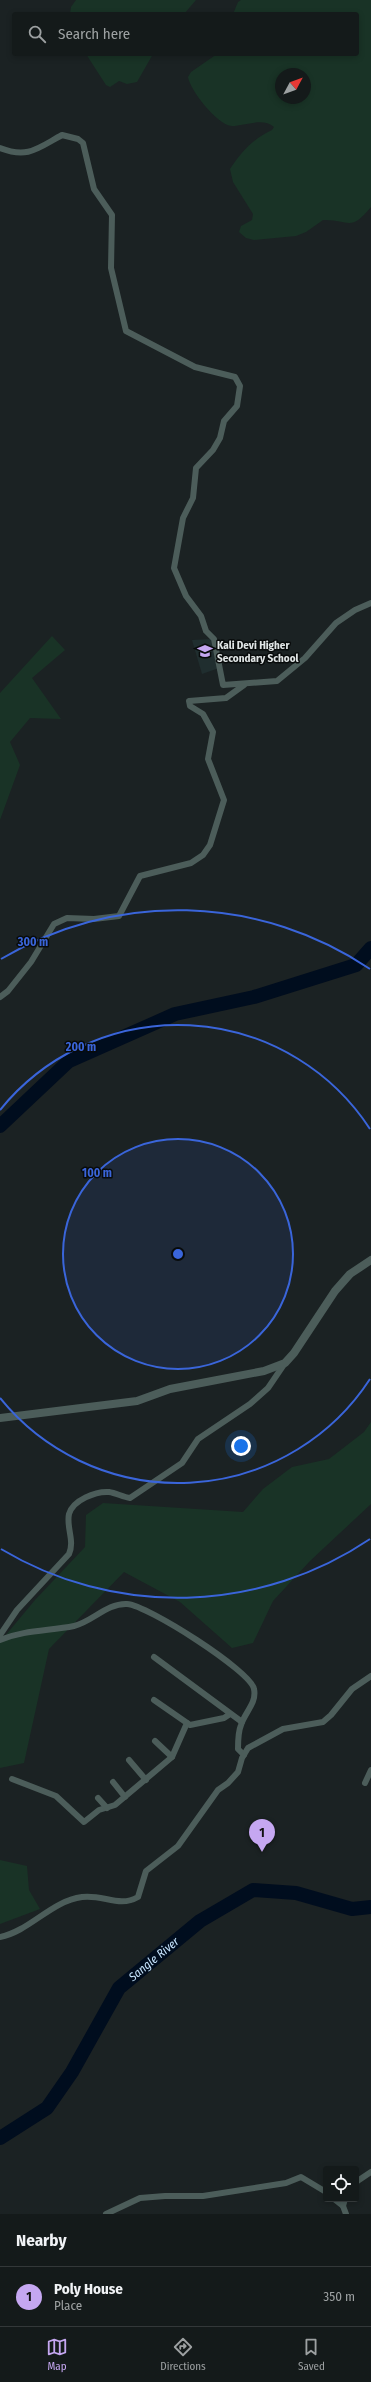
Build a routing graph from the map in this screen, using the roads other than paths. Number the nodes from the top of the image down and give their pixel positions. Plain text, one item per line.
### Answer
1 (0, 148) edge
2 (371, 603) edge
3 (244, 684) junction
4 (0, 997) edge
5 (371, 1260) edge
6 (285, 1362) junction
7 (0, 1418) edge
8 (0, 1635) edge
9 (0, 1640) edge
10 (154, 1657) dead end
11 (371, 1676) edge
12 (154, 1700) dead end
13 (230, 1714) junction
14 (242, 1722) junction
15 (187, 1723) junction
16 (155, 1741) dead end
17 (244, 1755) junction
18 (172, 1757) junction
19 (129, 1760) dead end
20 (371, 1770) edge
21 (12, 1779) dead end
22 (146, 1780) junction
23 (113, 1782) dead end
24 (365, 1782) dead end
25 (125, 1797) junction
26 (98, 1798) dead end
27 (107, 1808) junction
28 (0, 1937) edge
29 (371, 2172) edge
30 (359, 2180) edge
31 (323, 2190) edge
32 (338, 2202) edge
33 (345, 2202) edge
34 (343, 2206) junction
35 (106, 2214) edge
36 (346, 2214) edge

1 - 3 street
2 - 3 street
3 - 4 street
5 - 6 street
6 - 7 street
6 - 8 street
9 - 14 street
10 - 13 street
11 - 17 street
12 - 15 street
13 - 14 street
13 - 15 street
14 - 17 street
15 - 18 street
16 - 18 street
17 - 28 street
18 - 22 street
19 - 22 street
20 - 24 street
21 - 27 street
22 - 25 street
23 - 25 street
25 - 27 street
26 - 27 street
29 - 30 street
31 - 35 street
32 - 34 street
33 - 34 street
34 - 36 street

